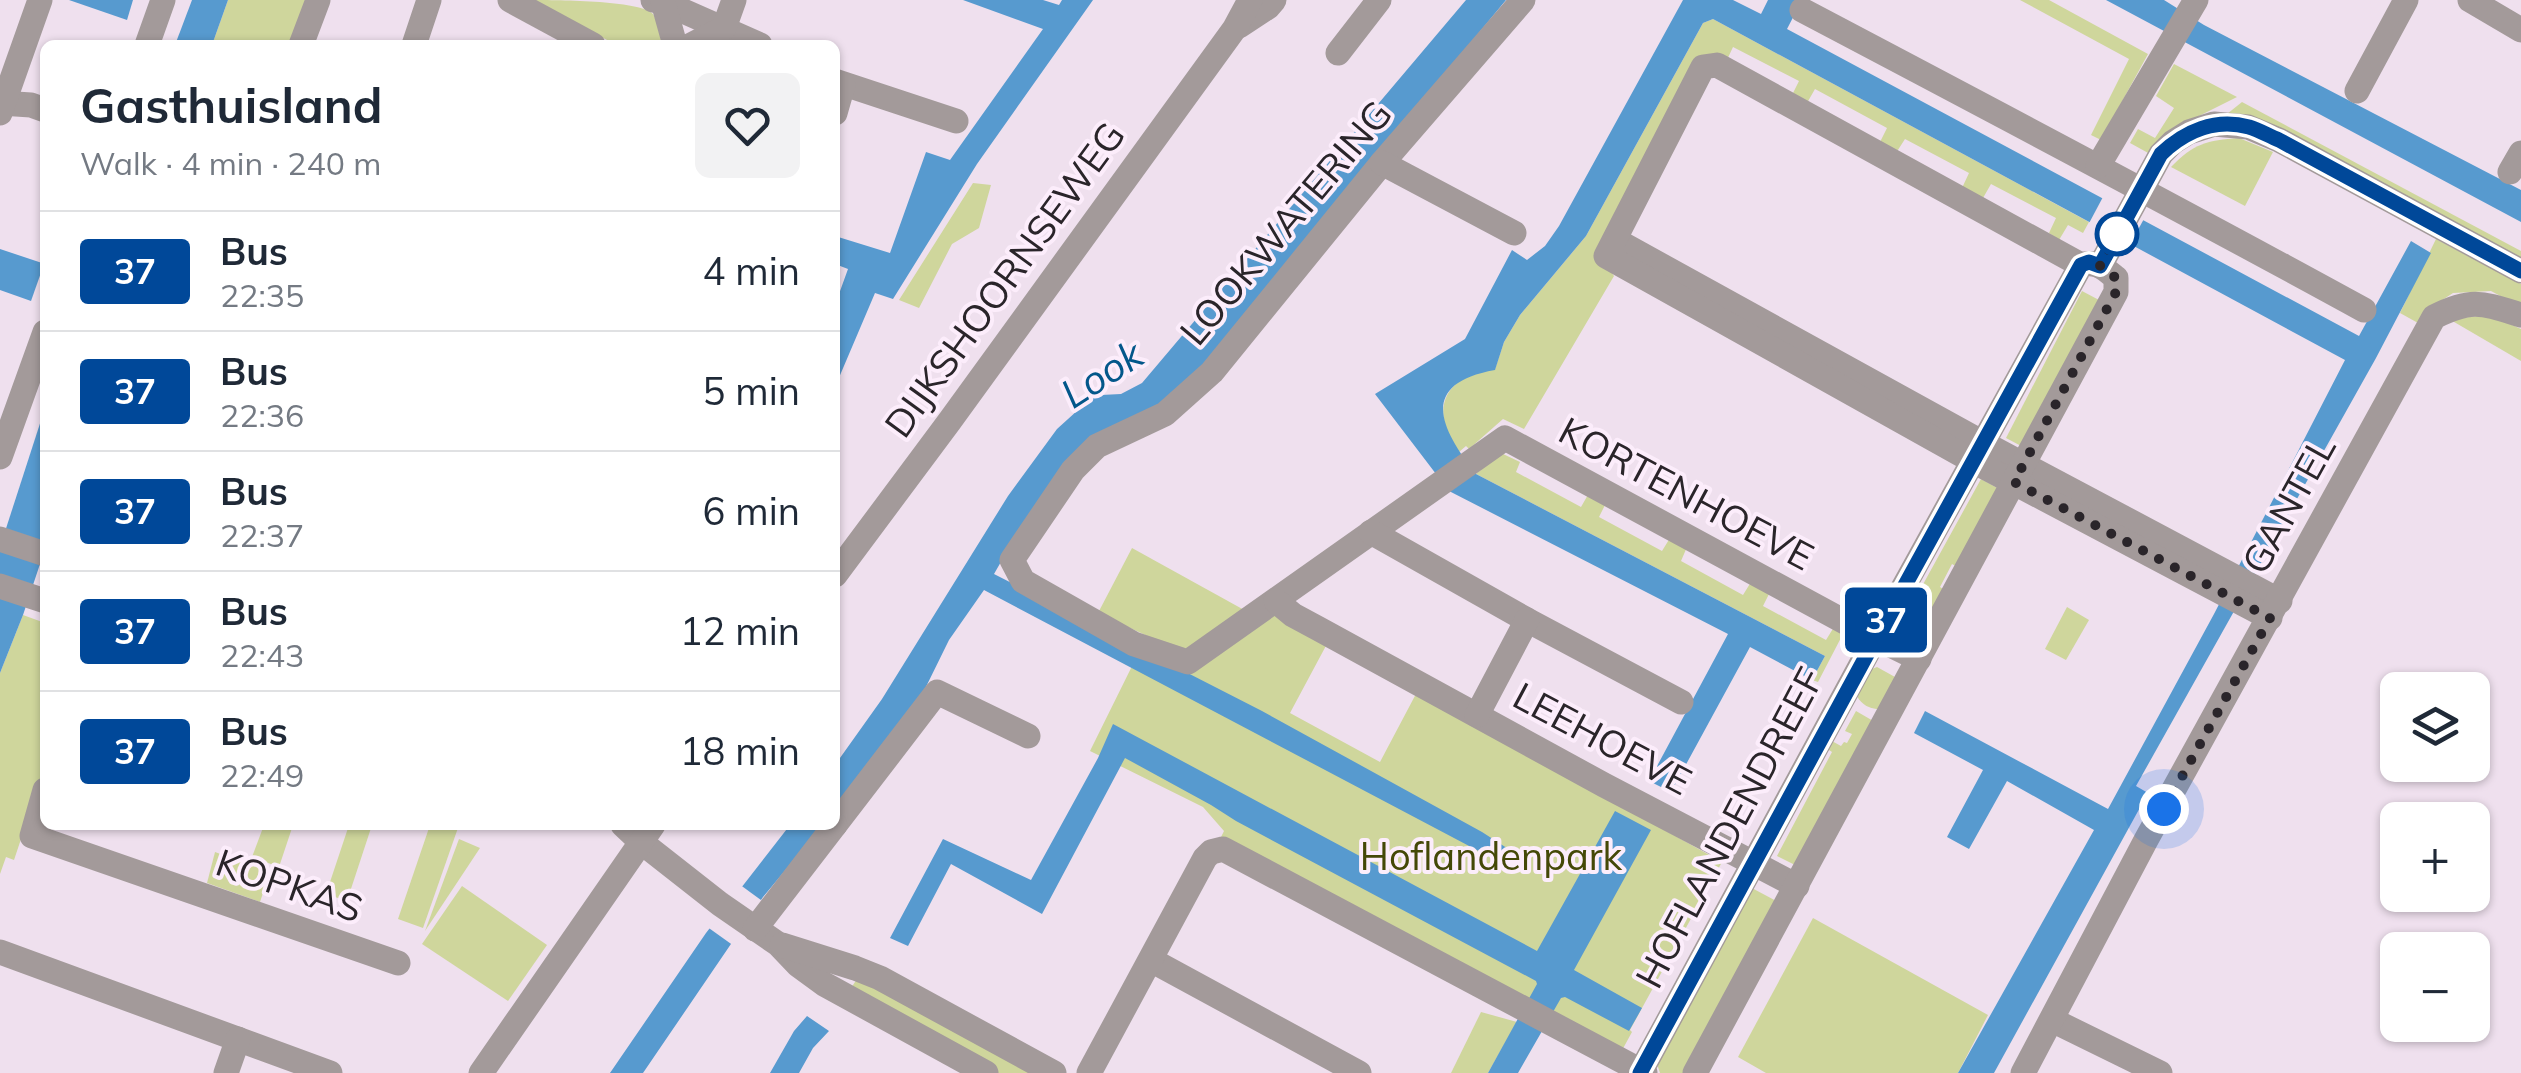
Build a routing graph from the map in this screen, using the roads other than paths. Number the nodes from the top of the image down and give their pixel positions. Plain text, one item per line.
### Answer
1 (40, 0) edge
2 (163, 0) edge
3 (318, 0) edge
4 (429, 0) edge
5 (510, 0) edge
6 (734, 0) edge
7 (1250, 0) edge
8 (1274, 0) edge
9 (1379, 0) edge
10 (1523, 0) edge
11 (2406, 0) edge
12 (2470, 0) edge
13 (658, 1) edge
14 (2193, 5) edge
15 (1802, 10) dead end
16 (724, 28) junction
17 (1235, 28) junction
18 (2521, 30) edge
19 (149, 40) edge
20 (303, 40) edge
21 (416, 40) edge
22 (584, 40) edge
23 (673, 40) edge
24 (701, 40) edge
25 (749, 40) edge
26 (1338, 53) dead end
27 (2357, 91) dead end
28 (840, 99) edge
29 (1, 106) edge
30 (40, 108) edge
31 (956, 121) dead end
32 (1382, 163) junction
33 (2098, 166) junction
34 (2136, 199) junction
35 (1514, 233) dead end
36 (2097, 259) junction
37 (2521, 271) edge
38 (2364, 310) dead end
39 (2521, 315) edge
40 (40, 346) edge
41 (1978, 452) junction
42 (0, 457) edge
43 (2019, 473) junction
44 (1372, 532) junction
45 (0, 539) edge
46 (40, 552) edge
47 (840, 568) edge
48 (0, 586) edge
49 (40, 599) edge
50 (1276, 600) junction
51 (2268, 606) junction
52 (1527, 620) junction
53 (1876, 638) junction
54 (1918, 659) junction
55 (1681, 702) dead end
56 (1477, 715) junction
57 (1028, 736) dead end
58 (40, 808) edge
59 (840, 818) edge
60 (831, 830) edge
61 (639, 831) edge
62 (1754, 863) junction
63 (1797, 886) junction
64 (752, 927) junction
65 (778, 944) junction
66 (0, 952) edge
67 (1151, 960) junction
68 (398, 964) dead end
69 (855, 968) junction
70 (844, 996) junction
71 (2052, 1020) junction
72 (238, 1039) junction
73 (2034, 1070) edge
74 (1642, 1072) edge
75 (226, 1073) edge
76 (330, 1073) edge
77 (481, 1073) edge
78 (986, 1073) edge
79 (1054, 1073) edge
80 (1088, 1073) edge
81 (1359, 1073) edge
82 (1695, 1073) edge
83 (2160, 1073) edge

1 - 29 street
2 - 19 street
3 - 20 street
4 - 21 street
5 - 22 street
6 - 16 street
7 - 17 street, DIJKSHOORNSEWEG
8 - 17 street, DIJKSHOORNSEWEG
9 - 26 street
10 - 32 street, LOOKWATERING
11 - 27 street
12 - 18 street
13 - 16 street
13 - 23 street
14 - 33 street
15 - 33 street
16 - 24 street
16 - 25 street
17 - 47 street, DIJKSHOORNSEWEG
28 - 31 street
29 - 30 street
32 - 35 street
32 - 50 street, LOOKWATERING
33 - 34 street
34 - 36 street, HOFLANDENDREEF
34 - 37 street
34 - 38 street
36 - 41 street, HOFLANDENDREEF
36 - 41 street
36 - 43 street
39 - 51 street, GANTEL
40 - 42 street
41 - 43 street
41 - 53 street, HOFLANDENDREEF
43 - 51 street
43 - 54 street
44 - 50 street
44 - 52 street, LEEHOEVE
44 - 53 street, KORTENHOEVE
45 - 46 street
48 - 49 street
50 - 56 street, LEEHOEVE
51 - 71 street, GANTEL
52 - 55 street, LEEHOEVE
52 - 56 street, LEEHOEVE
53 - 54 street, KORTENHOEVE
53 - 62 street, HOFLANDENDREEF
54 - 63 street
56 - 62 street, LEEHOEVE
57 - 59 street
58 - 68 street, KOPKAS
60 - 64 street
61 - 64 street
61 - 77 street
62 - 63 street, LEEHOEVE
62 - 74 street, HOFLANDENDREEF
63 - 82 street
64 - 65 street
65 - 69 street
65 - 70 street
66 - 72 street
67 - 74 street
67 - 80 street
67 - 81 street
69 - 70 street
69 - 79 street
70 - 78 street
71 - 73 street, GANTEL
71 - 83 street
72 - 75 street
72 - 76 street

